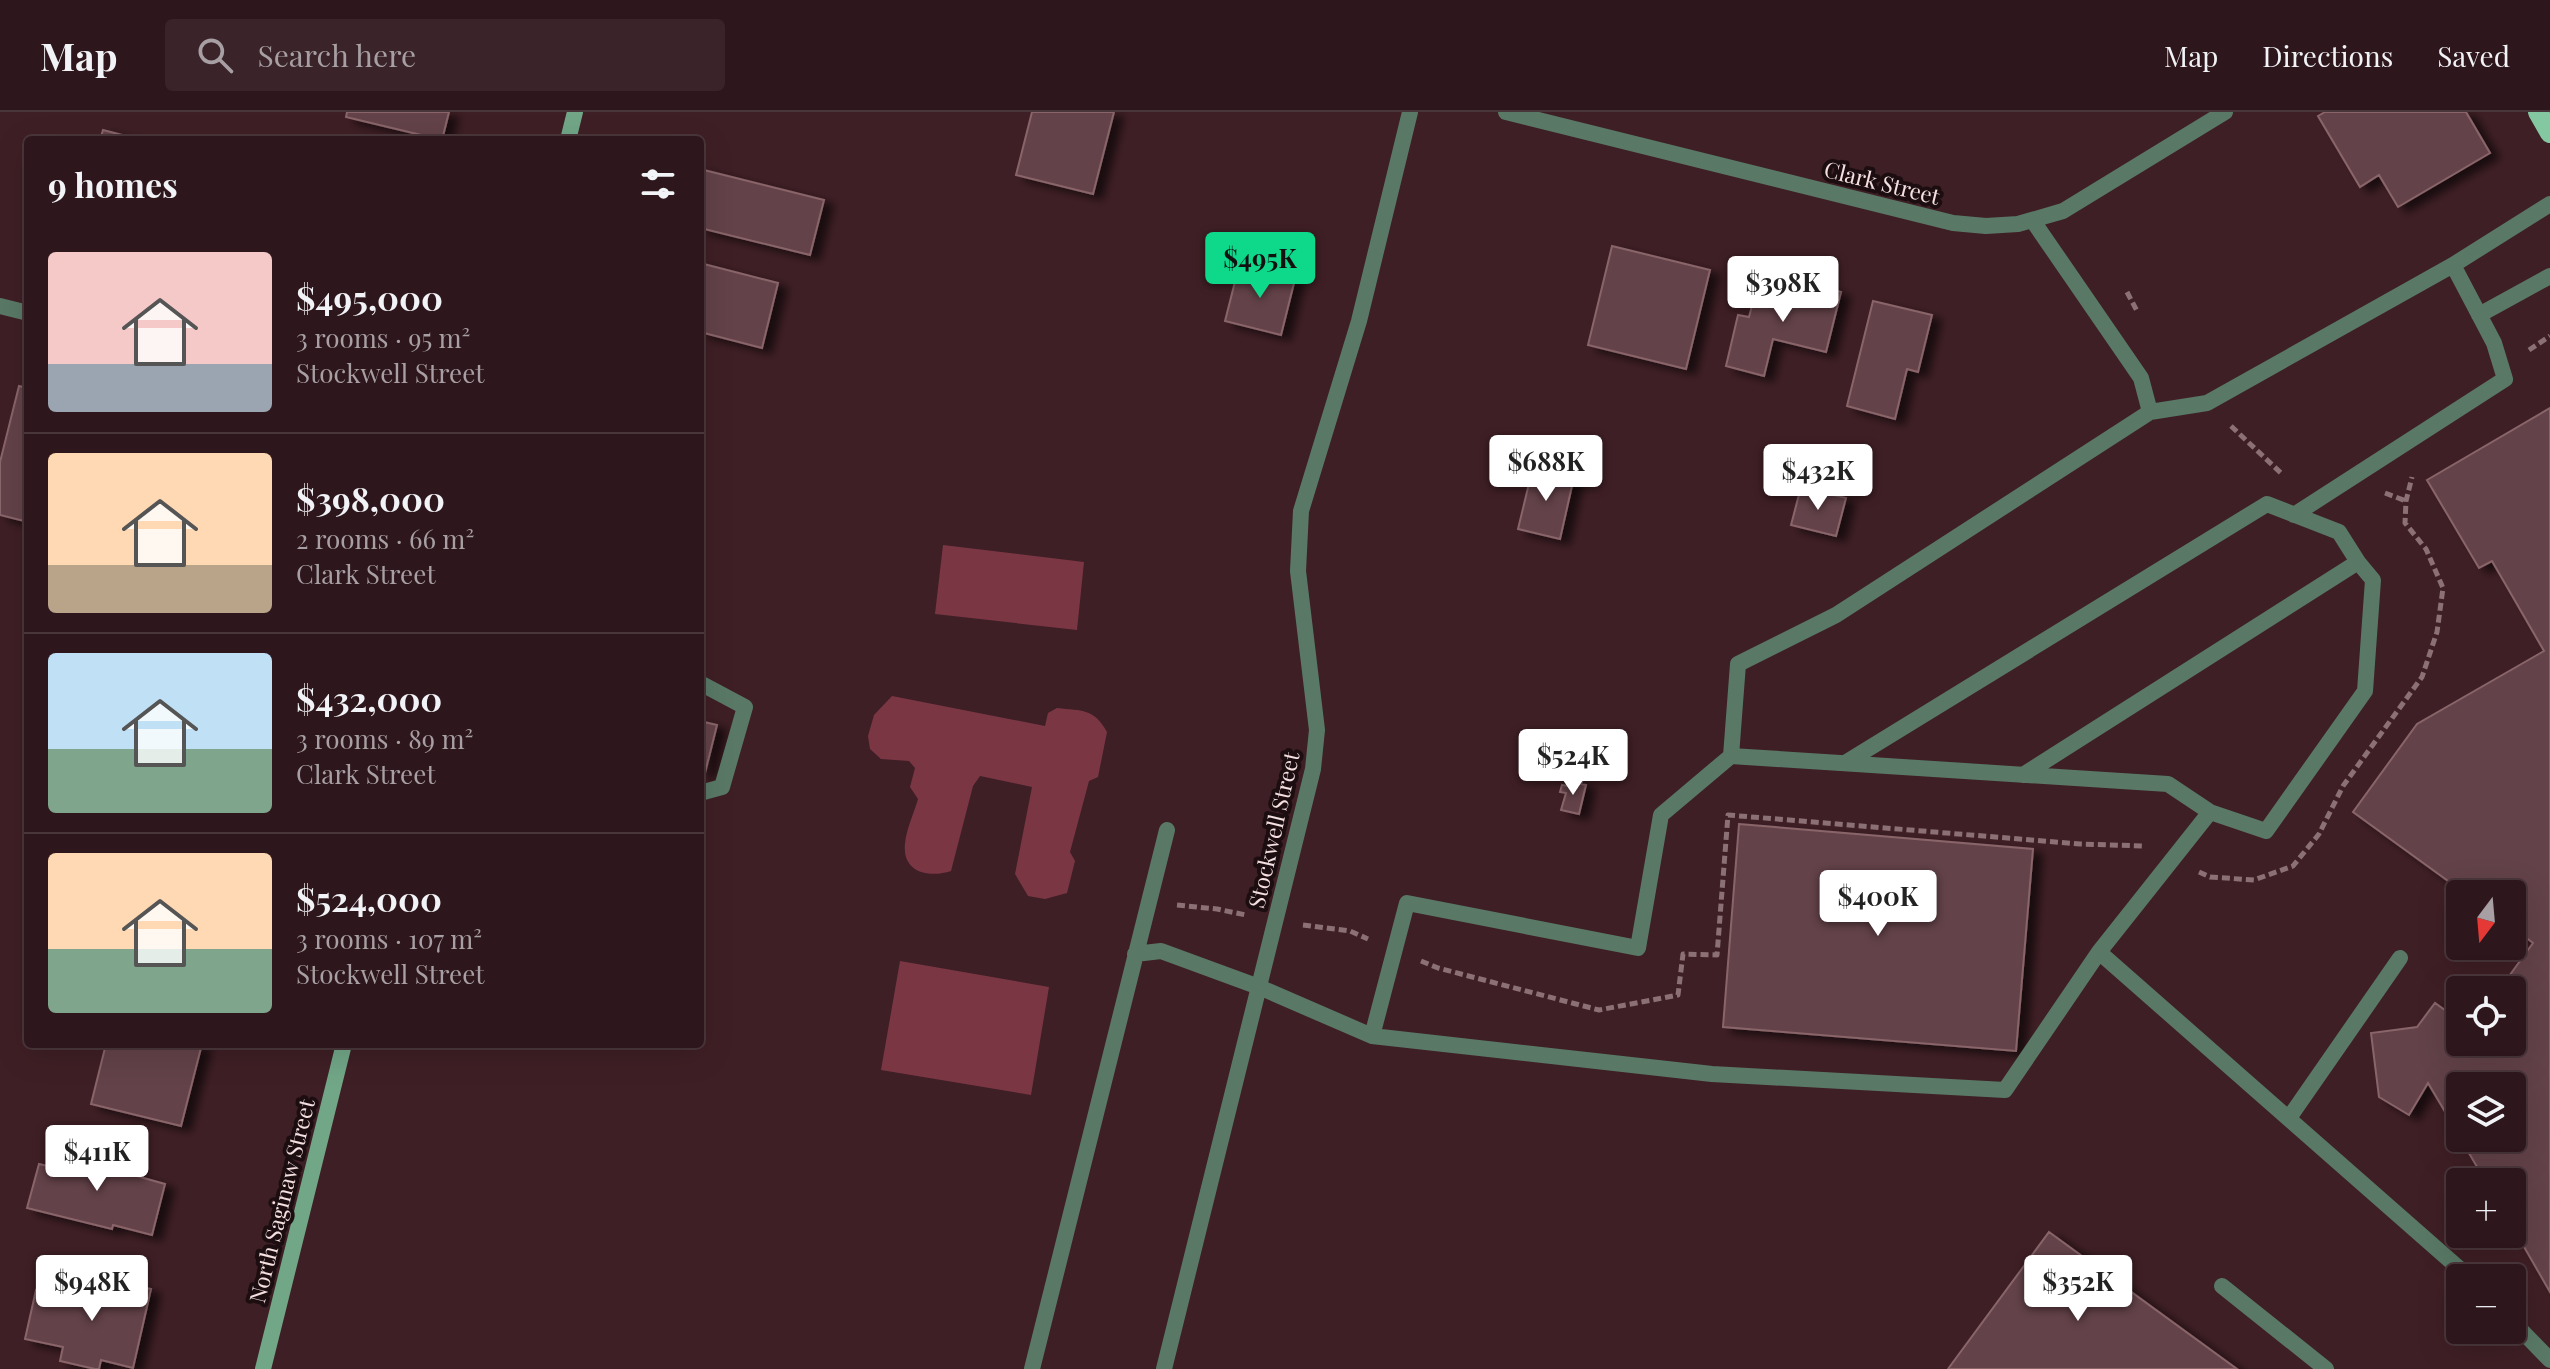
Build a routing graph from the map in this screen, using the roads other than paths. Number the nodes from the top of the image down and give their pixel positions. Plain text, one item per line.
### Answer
1 (575, 112) edge
2 (1410, 112) edge
3 (1506, 112) edge
4 (2225, 112) edge
5 (2538, 112) edge
6 (1534, 116) edge
7 (2550, 133) edge
8 (569, 136) edge
9 (2550, 204) edge
10 (2033, 221) junction
11 (2453, 265) junction
12 (2550, 276) edge
13 (0, 306) edge
14 (24, 312) edge
15 (2479, 315) junction
16 (2150, 412) junction
17 (2294, 515) junction
18 (2358, 562) junction
19 (704, 685) edge
20 (1731, 756) junction
21 (1845, 763) junction
22 (2023, 775) junction
23 (704, 792) edge
24 (2210, 812) junction
25 (1167, 830) dead end
26 (2099, 952) junction
27 (1135, 954) junction
28 (2400, 958) dead end
29 (1259, 987) junction
30 (1372, 1036) junction
31 (343, 1048) edge
32 (2289, 1118) junction
33 (2454, 1264) edge
34 (2222, 1286) dead end
35 (2526, 1335) edge
36 (2550, 1360) edge
37 (263, 1369) edge
38 (1032, 1369) edge
39 (1164, 1369) edge
40 (2326, 1369) edge

1 - 8 street
2 - 29 street, Stockwell Street
3 - 6 street, Clark Street
4 - 10 street, Clark Street
5 - 7 main road
6 - 10 street, Clark Street
9 - 11 street
10 - 16 street
11 - 15 street
11 - 16 street
12 - 15 street
13 - 14 street
15 - 17 street
16 - 20 street
17 - 18 street
17 - 21 street
18 - 22 street
18 - 24 street
19 - 23 street
20 - 21 street
20 - 30 street
21 - 22 street
22 - 24 street
24 - 26 street
25 - 27 street
26 - 30 street
26 - 32 street
27 - 29 street
27 - 38 street
28 - 32 street
29 - 30 street
29 - 39 street, Stockwell Street
31 - 37 street, North Saginaw Street
32 - 33 street
34 - 40 street
35 - 36 street

